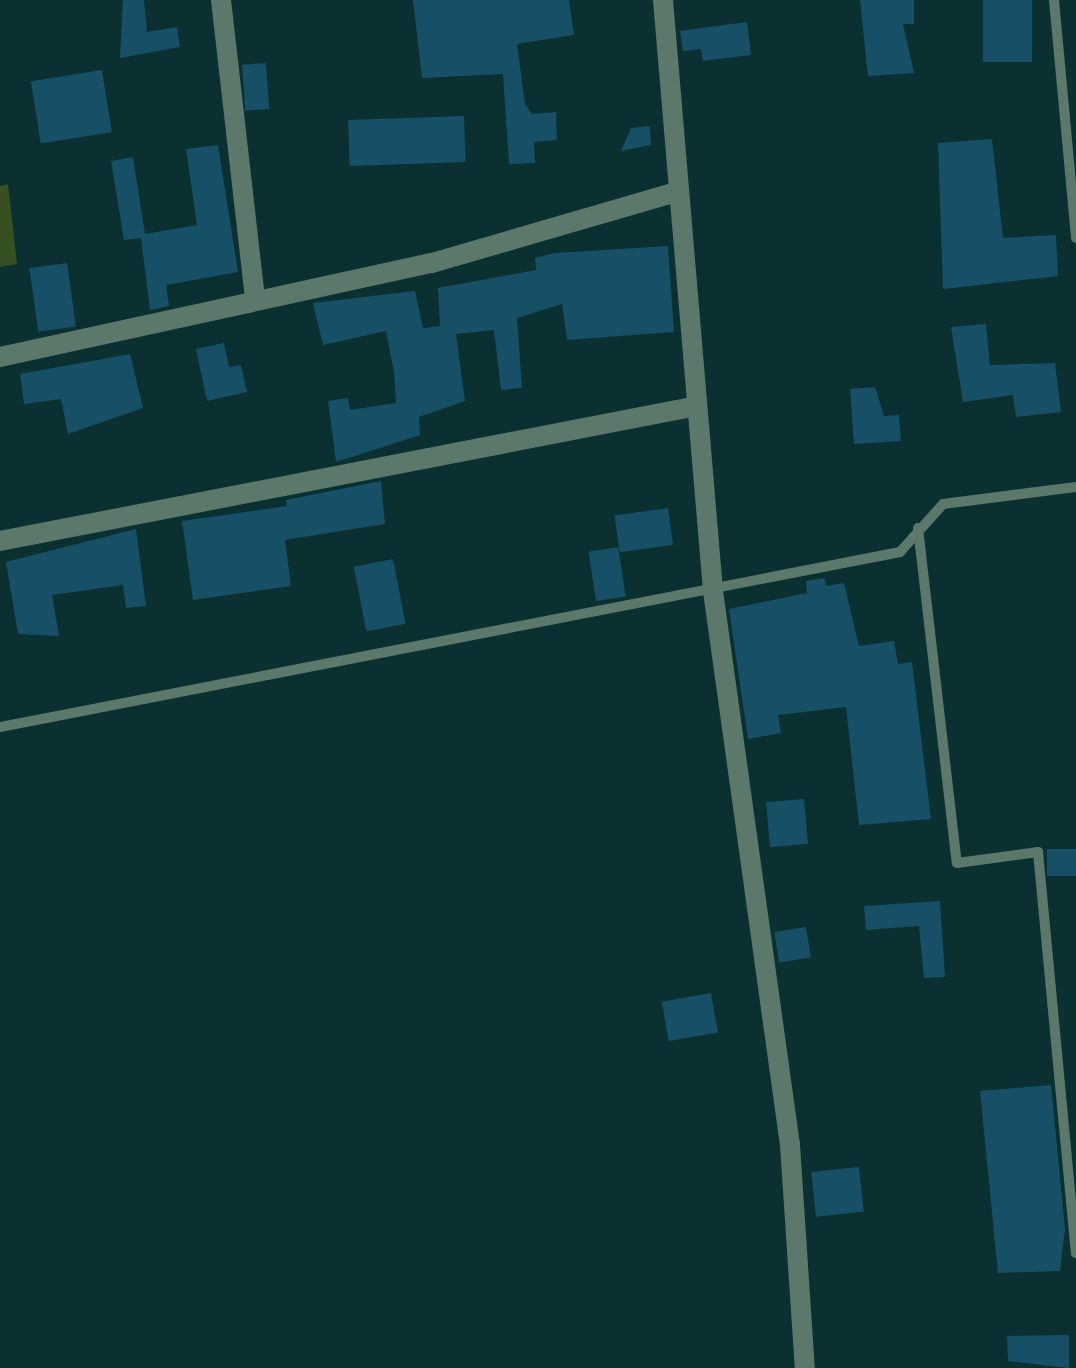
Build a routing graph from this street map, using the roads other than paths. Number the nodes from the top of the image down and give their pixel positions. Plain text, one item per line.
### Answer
1 (221, 0) edge
2 (663, 0) edge
3 (1054, 0) edge
4 (676, 192) junction
5 (1076, 238) edge
6 (255, 300) junction
7 (0, 357) edge
8 (697, 406) junction
9 (1076, 487) edge
10 (918, 528) junction
11 (0, 541) edge
12 (713, 591) junction
13 (0, 728) edge
14 (1076, 1252) edge
15 (805, 1368) edge

1 - 6 street
2 - 4 street
3 - 5 lane
4 - 6 street
4 - 8 street
6 - 7 street
8 - 11 street
8 - 12 street
9 - 10 lane
10 - 12 lane
10 - 14 lane
12 - 13 lane
12 - 15 street

